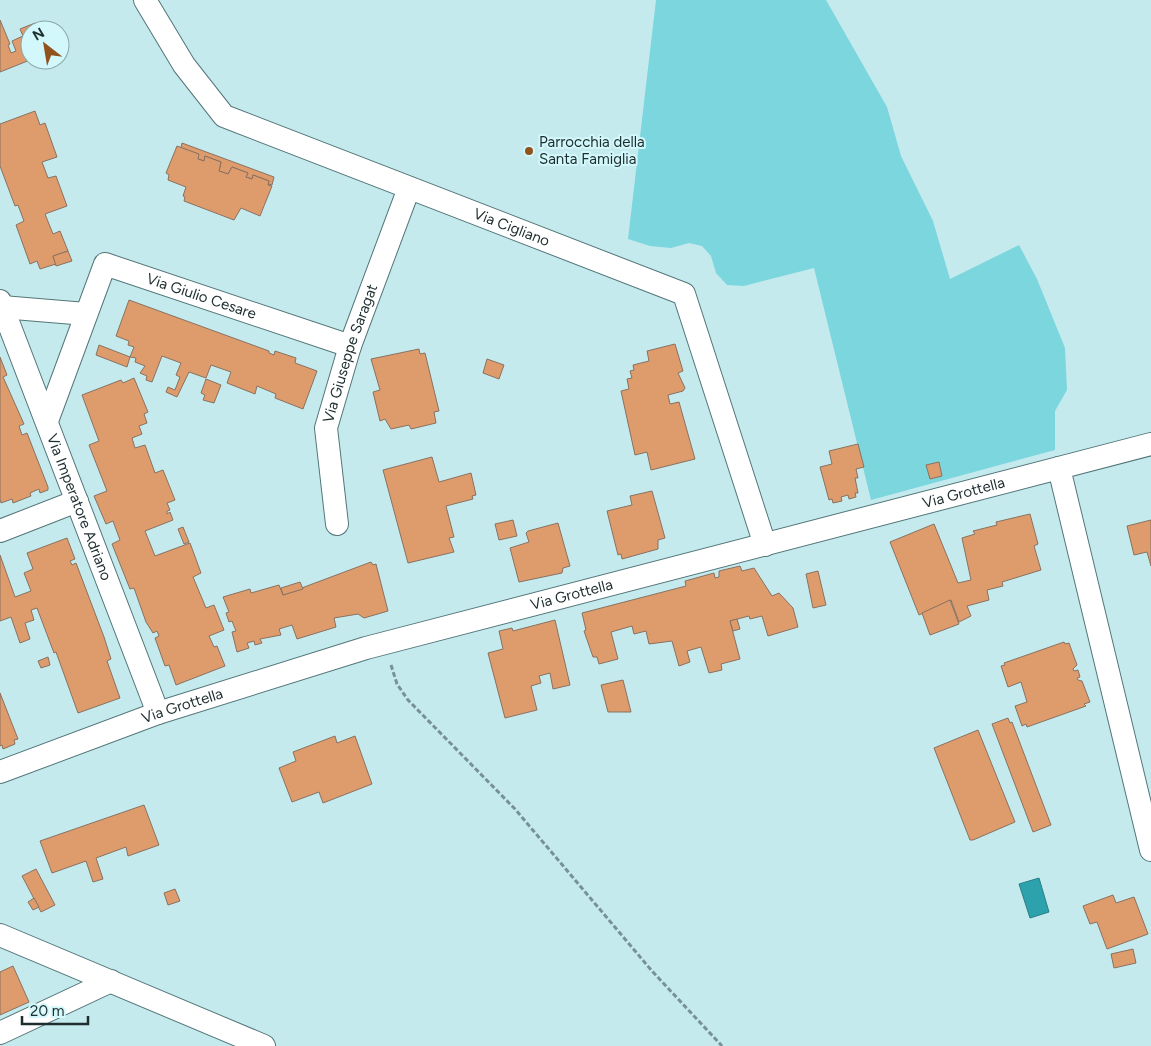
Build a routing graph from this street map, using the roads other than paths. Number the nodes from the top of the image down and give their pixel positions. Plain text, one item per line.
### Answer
1 (145, 0) edge
2 (409, 188) junction
3 (1, 304) edge
4 (86, 314) junction
5 (350, 346) junction
6 (46, 421) junction
7 (1151, 444) edge
8 (1059, 468) junction
9 (77, 501) junction
10 (338, 524) dead end
11 (0, 531) edge
12 (765, 545) junction
13 (158, 713) junction
14 (0, 772) edge
15 (1151, 850) edge
16 (0, 935) edge
17 (111, 981) junction
18 (0, 1032) edge
19 (264, 1046) edge

1 - 2 street, Via Cigliano
2 - 5 street, Via Giuseppe Saragat
2 - 12 street, Via Cigliano
3 - 4 street
3 - 6 street, Via Imperatore Adriano
4 - 5 street, Via Giulio Cesare
4 - 6 street, Via Giulio Cesare
5 - 10 street, Via Giuseppe Saragat
6 - 9 street, Via Imperatore Adriano
7 - 8 street, Via Grottella
8 - 12 street, Via Grottella
8 - 15 street
9 - 11 street
9 - 13 street, Via Imperatore Adriano
12 - 13 street, Via Grottella
13 - 14 street, Via Grottella
16 - 17 street
17 - 18 street
17 - 19 street

